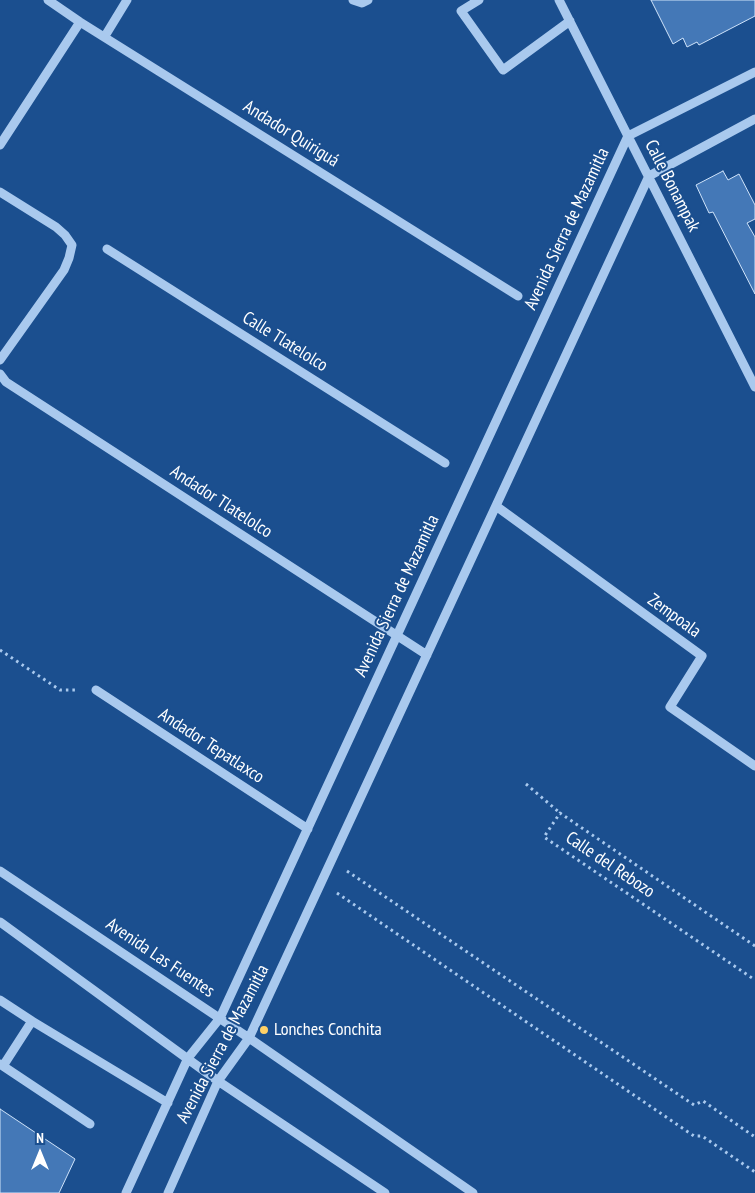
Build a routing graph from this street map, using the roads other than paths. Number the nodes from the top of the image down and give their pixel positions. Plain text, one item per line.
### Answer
1 (48, 0) edge
2 (127, 0) edge
3 (353, 0) edge
4 (480, 0) edge
5 (368, 1) edge
6 (563, 1) edge
7 (570, 21) junction
8 (80, 22) junction
9 (105, 36) junction
10 (755, 72) edge
11 (755, 119) edge
12 (628, 136) junction
13 (0, 145) edge
14 (648, 176) junction
15 (0, 192) edge
16 (107, 249) dead end
17 (518, 296) dead end
18 (0, 360) edge
19 (0, 374) edge
20 (755, 387) edge
21 (445, 463) dead end
22 (496, 506) junction
23 (397, 637) junction
24 (426, 655) junction
25 (96, 690) road end
26 (755, 766) edge
27 (308, 828) junction
28 (0, 872) edge
29 (0, 922) edge
30 (0, 1000) edge
31 (220, 1018) junction
32 (32, 1021) junction
33 (249, 1038) junction
34 (188, 1058) junction
35 (1, 1065) edge
36 (218, 1081) junction
37 (168, 1103) junction
38 (90, 1124) dead end
39 (126, 1193) edge
40 (168, 1193) edge
41 (385, 1193) edge
42 (473, 1193) edge

1 - 8 street, Andador Quiriguá
2 - 9 street
3 - 5 street
4 - 7 street
6 - 7 street, Calle Bonampak
7 - 12 street, Calle Bonampak
8 - 9 street, Andador Quiriguá
8 - 13 street
9 - 17 street, Andador Quiriguá
10 - 12 street, Avenida Sierra de Mazamitla
11 - 14 street
12 - 14 street, Calle Bonampak
12 - 23 street, Avenida Sierra de Mazamitla
14 - 20 street, Calle Bonampak
14 - 22 street, Avenida Sierra de Mazamitla
15 - 18 street
16 - 21 street, Calle Tlatelolco
19 - 23 street, Andador Tlatelolco
22 - 24 street, Avenida Sierra de Mazamitla
22 - 26 street, Zempoala
23 - 24 street, Andador Tlatelolco
23 - 27 street, Avenida Sierra de Mazamitla
24 - 33 street, Avenida Sierra de Mazamitla
25 - 27 street, Andador Tepatlaxco
27 - 31 street, Avenida Sierra de Mazamitla
28 - 31 street, Avenida Las Fuentes
29 - 34 street
30 - 32 street
31 - 33 street, Avenida Las Fuentes
31 - 34 street, Avenida Sierra de Mazamitla
32 - 35 street
32 - 37 street
33 - 36 street, Avenida Sierra de Mazamitla
33 - 42 street, Avenida Las Fuentes
34 - 36 street
34 - 37 street, Avenida Sierra de Mazamitla
35 - 38 street
36 - 40 street, Avenida Sierra de Mazamitla
36 - 41 street
37 - 39 street, Avenida Sierra de Mazamitla

